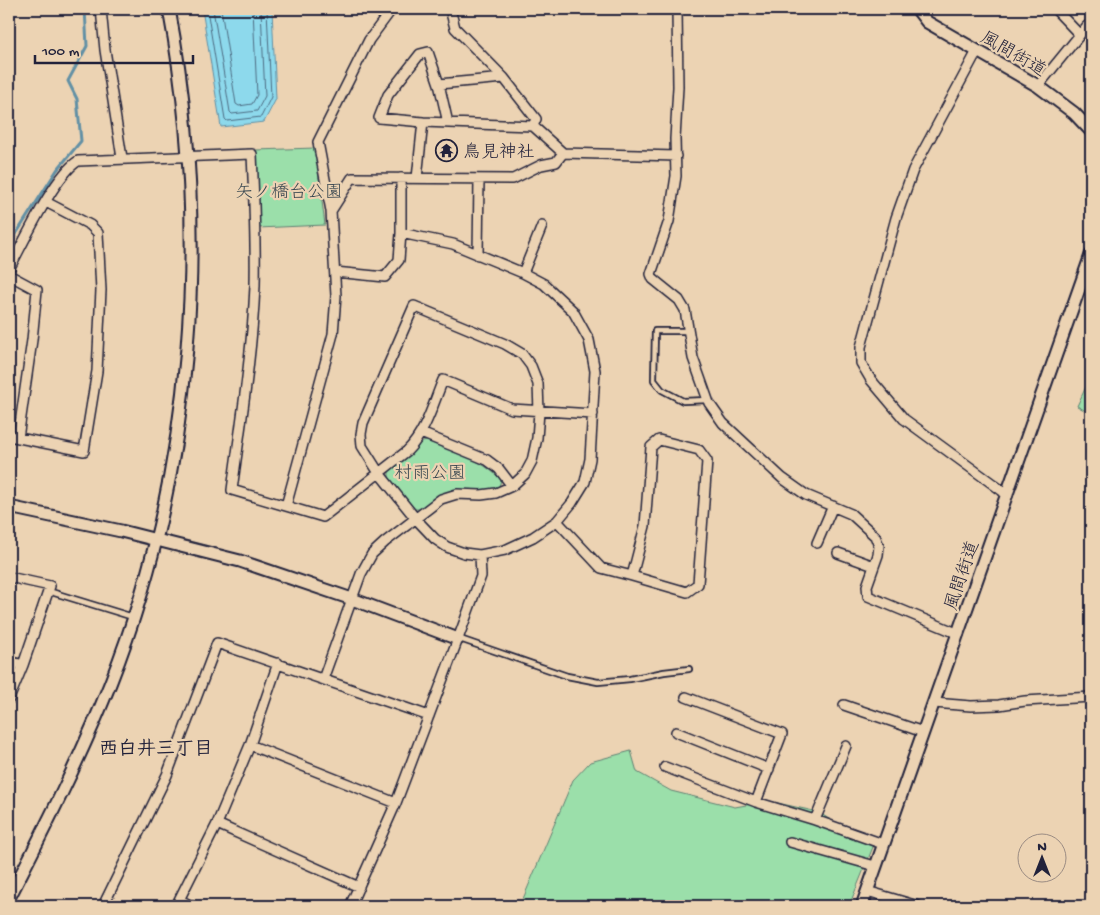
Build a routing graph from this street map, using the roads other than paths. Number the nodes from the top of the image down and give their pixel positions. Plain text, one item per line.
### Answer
1 (101, 9) edge
2 (169, 9) edge
3 (392, 9) edge
4 (450, 9) edge
5 (677, 9) edge
6 (916, 9) edge
7 (1055, 9) edge
8 (1088, 26) dead end
9 (1080, 34) junction
10 (977, 51) junction
11 (504, 78) junction
12 (439, 84) junction
13 (1038, 86) junction
14 (423, 122) junction
15 (448, 123) junction
16 (533, 126) junction
17 (1091, 131) edge
18 (563, 153) junction
19 (188, 156) junction
20 (676, 156) junction
21 (122, 158) junction
22 (401, 178) junction
23 (417, 178) junction
24 (479, 179) junction
25 (46, 202) junction
26 (331, 211) junction
27 (542, 226) dead end
28 (401, 233) junction
29 (478, 255) junction
30 (1091, 255) edge
31 (9, 268) edge
32 (336, 272) junction
33 (523, 273) junction
34 (9, 275) edge
35 (688, 331) junction
36 (708, 400) junction
37 (539, 412) junction
38 (593, 414) junction
39 (421, 434) junction
40 (14, 437) edge
41 (379, 474) junction
42 (512, 486) junction
43 (1008, 495) junction
44 (286, 506) junction
45 (833, 506) junction
46 (9, 507) edge
47 (416, 519) junction
48 (557, 521) junction
49 (156, 540) junction
50 (817, 543) dead end
51 (838, 553) dead end
52 (480, 555) junction
53 (874, 566) junction
54 (632, 576) junction
55 (9, 577) edge
56 (48, 591) junction
57 (352, 599) junction
58 (133, 617) junction
59 (959, 634) junction
60 (458, 639) junction
61 (9, 661) edge
62 (278, 663) junction
63 (23, 665) junction
64 (690, 669) dead end
65 (324, 679) junction
66 (686, 697) dead end
67 (1091, 697) edge
68 (9, 699) edge
69 (934, 703) junction
70 (844, 705) dead end
71 (429, 716) junction
72 (676, 732) dead end
73 (923, 732) junction
74 (250, 745) junction
75 (846, 746) dead end
76 (665, 768) dead end
77 (769, 769) junction
78 (756, 802) junction
79 (396, 803) junction
80 (815, 820) junction
81 (217, 824) junction
82 (790, 842) dead end
83 (883, 844) junction
84 (875, 866) junction
85 (359, 888) junction
86 (867, 891) junction
87 (9, 898) edge
88 (178, 903) edge
89 (103, 906) edge
90 (192, 906) edge
91 (350, 906) edge
92 (862, 906) edge
93 (918, 906) edge

1 - 21 street
2 - 19 street
3 - 26 street
4 - 11 street
5 - 20 street
6 - 10 street, 風間街道
7 - 9 street
8 - 9 street
9 - 13 street
10 - 13 street, 風間街道
10 - 43 street
11 - 12 street
11 - 16 street
12 - 14 street
12 - 15 street
13 - 17 street, 風間街道
14 - 15 street
14 - 23 street
15 - 16 street
16 - 18 street
18 - 20 street
18 - 24 street
19 - 21 street
19 - 44 street
19 - 49 street
20 - 35 street
21 - 25 street
22 - 23 street
22 - 26 street
22 - 28 street
23 - 24 street
24 - 29 street
25 - 31 street
25 - 40 street
26 - 32 street
27 - 33 street
28 - 29 street
28 - 32 street
29 - 33 street
30 - 43 street, 風間街道
32 - 44 street
33 - 38 street
34 - 40 street
35 - 36 street
35 - 36 lane
36 - 45 street
37 - 38 street
37 - 39 street
37 - 41 street
37 - 42 street
38 - 48 street
39 - 41 street
39 - 42 street
41 - 44 street
41 - 47 street
42 - 47 street
43 - 59 street, 風間街道
45 - 50 street
45 - 53 street
46 - 49 street
47 - 52 street
47 - 57 street
48 - 52 street
48 - 54 street
49 - 57 street
49 - 58 street
51 - 53 street
52 - 60 street
53 - 59 street
54 - 54 street
55 - 56 street
56 - 58 lane
56 - 63 street
57 - 60 street
57 - 65 street
58 - 87 street
59 - 69 street, 風間街道
60 - 64 lane
60 - 71 street
61 - 63 street
62 - 65 street
62 - 74 street
62 - 89 street
63 - 68 street
65 - 71 street
66 - 77 street
67 - 69 street
69 - 73 street, 風間街道
70 - 73 street
71 - 79 street
72 - 77 street
73 - 83 street, 風間街道
74 - 79 street
74 - 81 street
75 - 80 street
76 - 78 street
77 - 78 street
78 - 80 street
79 - 85 street
80 - 83 street
81 - 85 street
81 - 88 street
82 - 84 street
83 - 84 street, 風間街道
84 - 86 street, 風間街道
85 - 91 street
86 - 92 street, 風間街道
86 - 93 street
88 - 90 street

